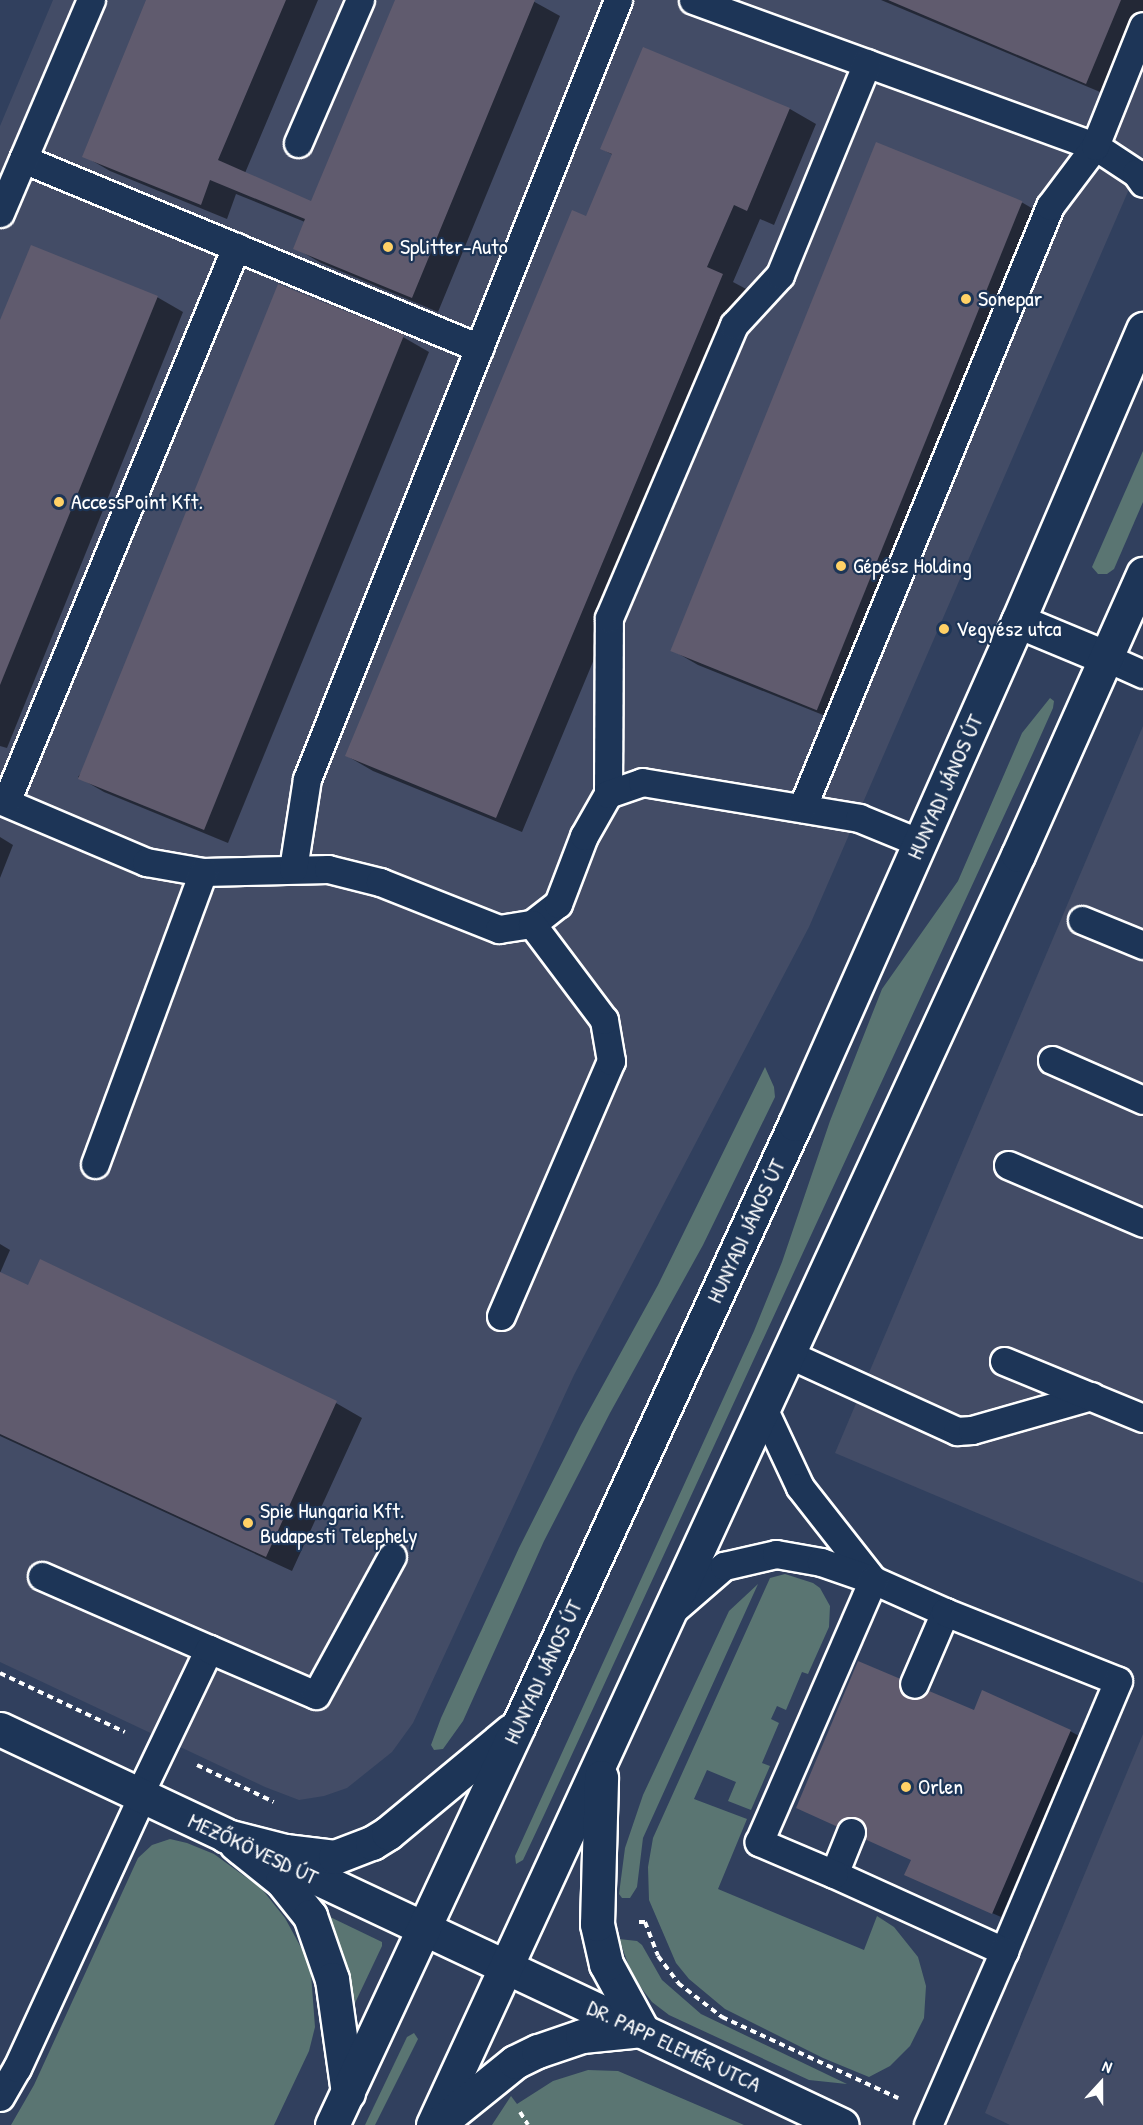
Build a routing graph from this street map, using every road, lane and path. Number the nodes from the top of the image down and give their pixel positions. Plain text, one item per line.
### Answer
1 (91, 0) edge
2 (360, 0) edge
3 (618, 0) edge
4 (693, 0) edge
5 (1143, 27) edge
6 (867, 63) junction
7 (298, 143) dead end
8 (1095, 146) junction
9 (23, 159) junction
10 (1143, 183) edge
11 (0, 213) edge
12 (236, 247) junction
13 (1143, 328) edge
14 (479, 348) junction
15 (1143, 574) edge
16 (1018, 621) junction
17 (1107, 658) junction
18 (1143, 674) edge
19 (608, 794) junction
20 (3, 801) edge
21 (802, 808) junction
22 (920, 843) junction
23 (294, 869) junction
24 (203, 872) junction
25 (1082, 920) dead end
26 (532, 924) junction
27 (1143, 945) edge
28 (1052, 1060) dead end
29 (1143, 1100) edge
30 (95, 1164) dead end
31 (1008, 1165) dead end
32 (1143, 1223) edge
33 (501, 1316) dead end
34 (788, 1354) junction
35 (1004, 1361) dead end
36 (1091, 1396) junction
37 (763, 1408) junction
38 (1143, 1418) edge
39 (392, 1556) dead end
40 (42, 1576) dead end
41 (873, 1580) junction
42 (945, 1612) junction
43 (669, 1614) junction
44 (209, 1648) junction
45 (914, 1684) dead end
46 (519, 1724) junction
47 (0, 1729) edge
48 (602, 1760) junction
49 (140, 1795) junction
50 (851, 1832) dead end
51 (226, 1836) junction
52 (834, 1874) junction
53 (645, 1922) dead end
54 (424, 1929) junction
55 (1004, 1951) junction
56 (505, 1968) junction
57 (642, 2030) junction
58 (348, 2093) junction
59 (0, 2097) edge
60 (931, 2120) edge
61 (332, 2125) edge
62 (435, 2125) edge
63 (842, 2125) edge

1 - 9 lane
2 - 7 lane
3 - 14 lane
4 - 6 lane
5 - 8 lane
6 - 8 lane
6 - 19 lane
8 - 10 lane
8 - 21 lane
9 - 11 lane
9 - 12 lane
12 - 14 lane
12 - 20 lane
13 - 16 main road, HUNYADI JÁNOS ÚT
14 - 23 lane
15 - 17 main road
16 - 17 main road
16 - 22 main road, HUNYADI JÁNOS ÚT
17 - 18 lane
17 - 34 main road
19 - 21 lane
19 - 26 lane
20 - 24 lane
21 - 22 lane
22 - 46 main road, HUNYADI JÁNOS ÚT
23 - 24 lane
23 - 26 lane
24 - 30 lane
25 - 27 lane
26 - 33 lane
28 - 29 lane
31 - 32 lane
34 - 36 lane
34 - 37 main road
35 - 36 lane
36 - 38 lane
37 - 41 lane
37 - 43 main road
39 - 44 lane
40 - 44 lane
41 - 42 lane
41 - 43 lane
41 - 52 lane
42 - 45 lane
42 - 55 lane
43 - 48 main road
44 - 49 lane
46 - 51 main road
46 - 54 main road, HUNYADI JÁNOS ÚT
47 - 49 main road, MEZŐKÖVESD ÚT
48 - 56 main road
48 - 57 main road
49 - 51 main road, MEZŐKÖVESD ÚT
49 - 59 lane
50 - 52 lane
51 - 54 main road, MEZŐKÖVESD ÚT
51 - 58 main road
52 - 55 lane
53 - 60 path
54 - 56 main road, MEZŐKÖVESD ÚT
54 - 58 main road, HUNYADI JÁNOS ÚT
55 - 60 lane
56 - 57 main road, DR. PAPP ELEMÉR UTCA
56 - 62 main road
57 - 62 main road
57 - 63 main road, DR. PAPP ELEMÉR UTCA
58 - 61 main road, HUNYADI JÁNOS ÚT

